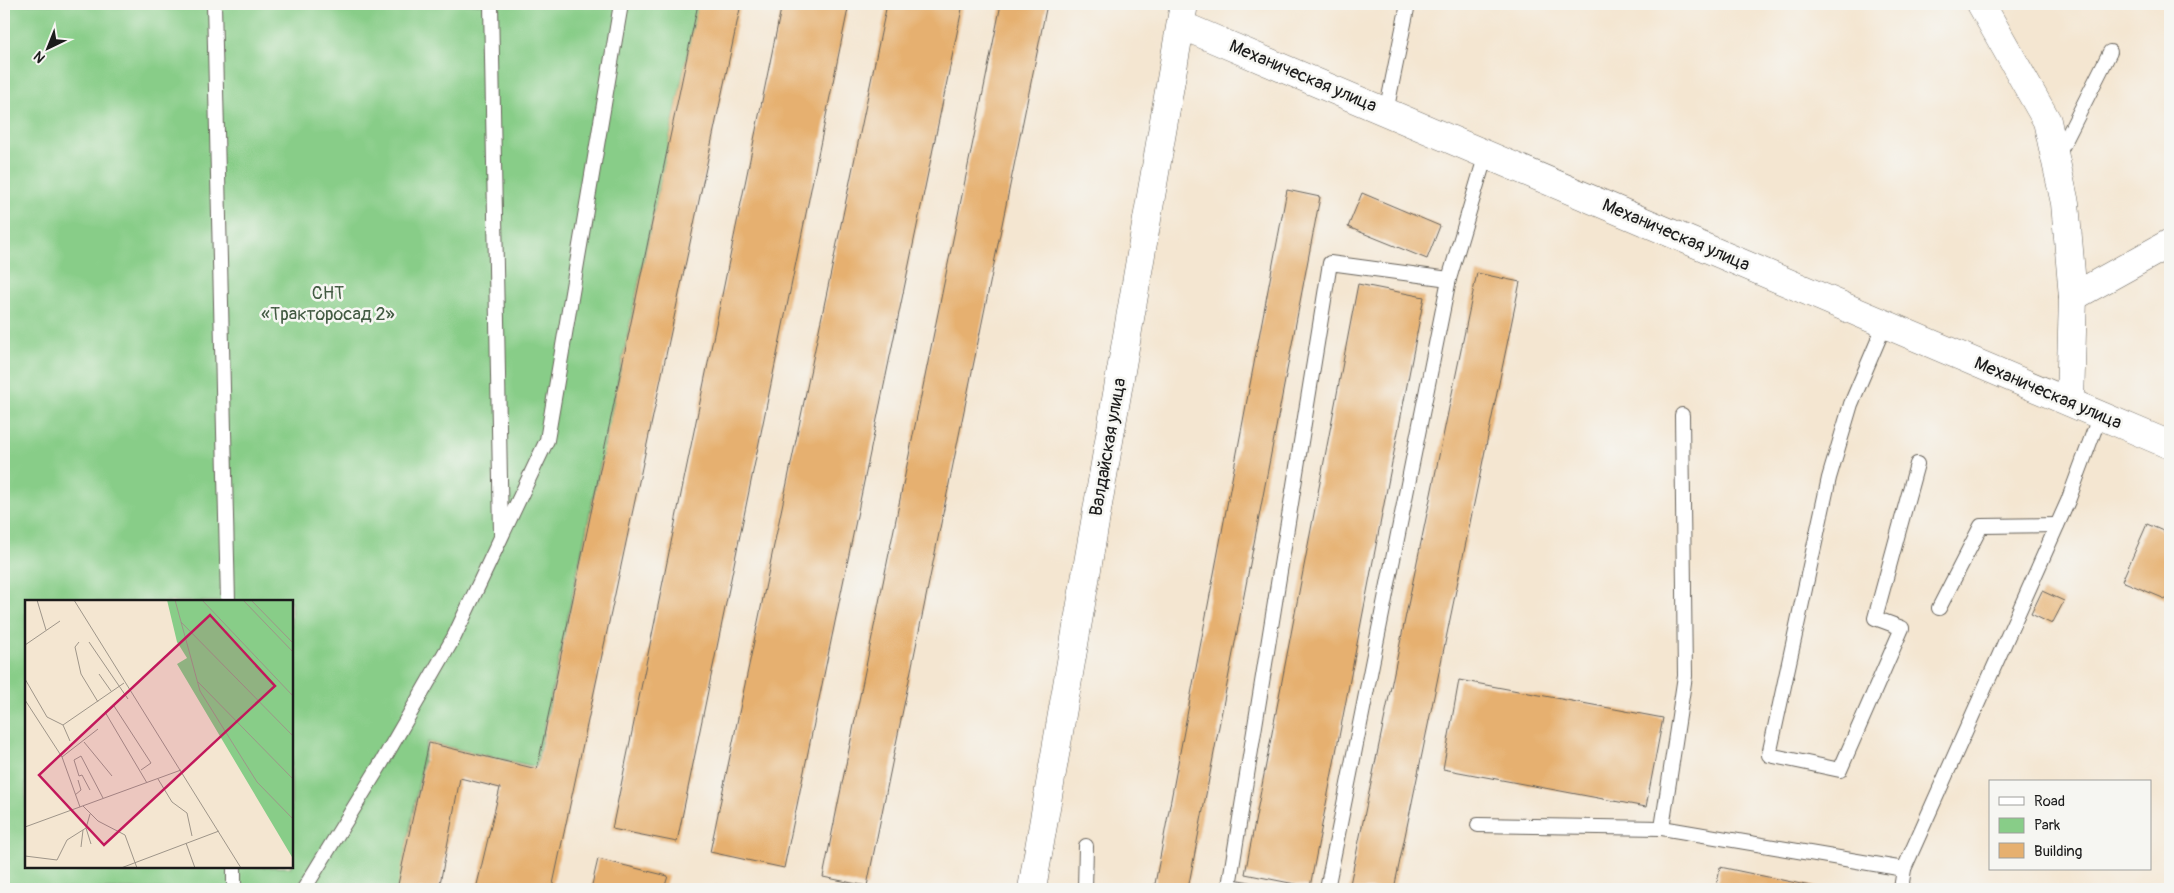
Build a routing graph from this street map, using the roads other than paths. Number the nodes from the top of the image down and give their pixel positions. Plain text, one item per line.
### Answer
1 (214, 4) edge
2 (492, 4) edge
3 (621, 4) edge
4 (1408, 4) edge
5 (1981, 4) edge
6 (1183, 14) edge
7 (2110, 52) dead end
8 (1386, 112) junction
9 (1486, 154) junction
10 (2056, 160) junction
11 (2170, 243) edge
12 (1449, 279) junction
13 (2073, 297) junction
14 (1885, 324) junction
15 (2070, 402) junction
16 (1682, 415) dead end
17 (2100, 415) junction
18 (2170, 445) edge
19 (1917, 464) dead end
20 (2056, 525) junction
21 (502, 536) junction
22 (228, 600) edge
23 (1939, 608) dead end
24 (1478, 825) dead end
25 (1662, 828) junction
26 (1086, 846) dead end
27 (234, 868) edge
28 (1904, 869) junction
29 (1228, 888) edge
30 (234, 889) edge
31 (304, 889) edge
32 (1032, 889) edge
33 (1084, 889) edge
34 (1246, 889) edge
35 (1327, 889) edge
36 (1902, 889) edge

1 - 22 lane
2 - 21 lane
3 - 21 lane
4 - 8 lane
5 - 10 street
6 - 8 street, Механическая улица
6 - 32 street, Валдайская улица
7 - 10 lane
8 - 9 street, Механическая улица
9 - 12 lane
9 - 14 street, Механическая улица
10 - 13 street
11 - 13 street
12 - 29 lane
12 - 35 lane
13 - 15 street
14 - 15 street, Механическая улица
14 - 19 lane
15 - 17 street, Механическая улица
16 - 25 lane
17 - 18 street, Механическая улица
17 - 20 lane
20 - 23 lane
20 - 28 lane
21 - 31 lane
24 - 25 lane
25 - 28 lane
26 - 33 lane
27 - 30 lane
28 - 36 lane
29 - 34 lane

